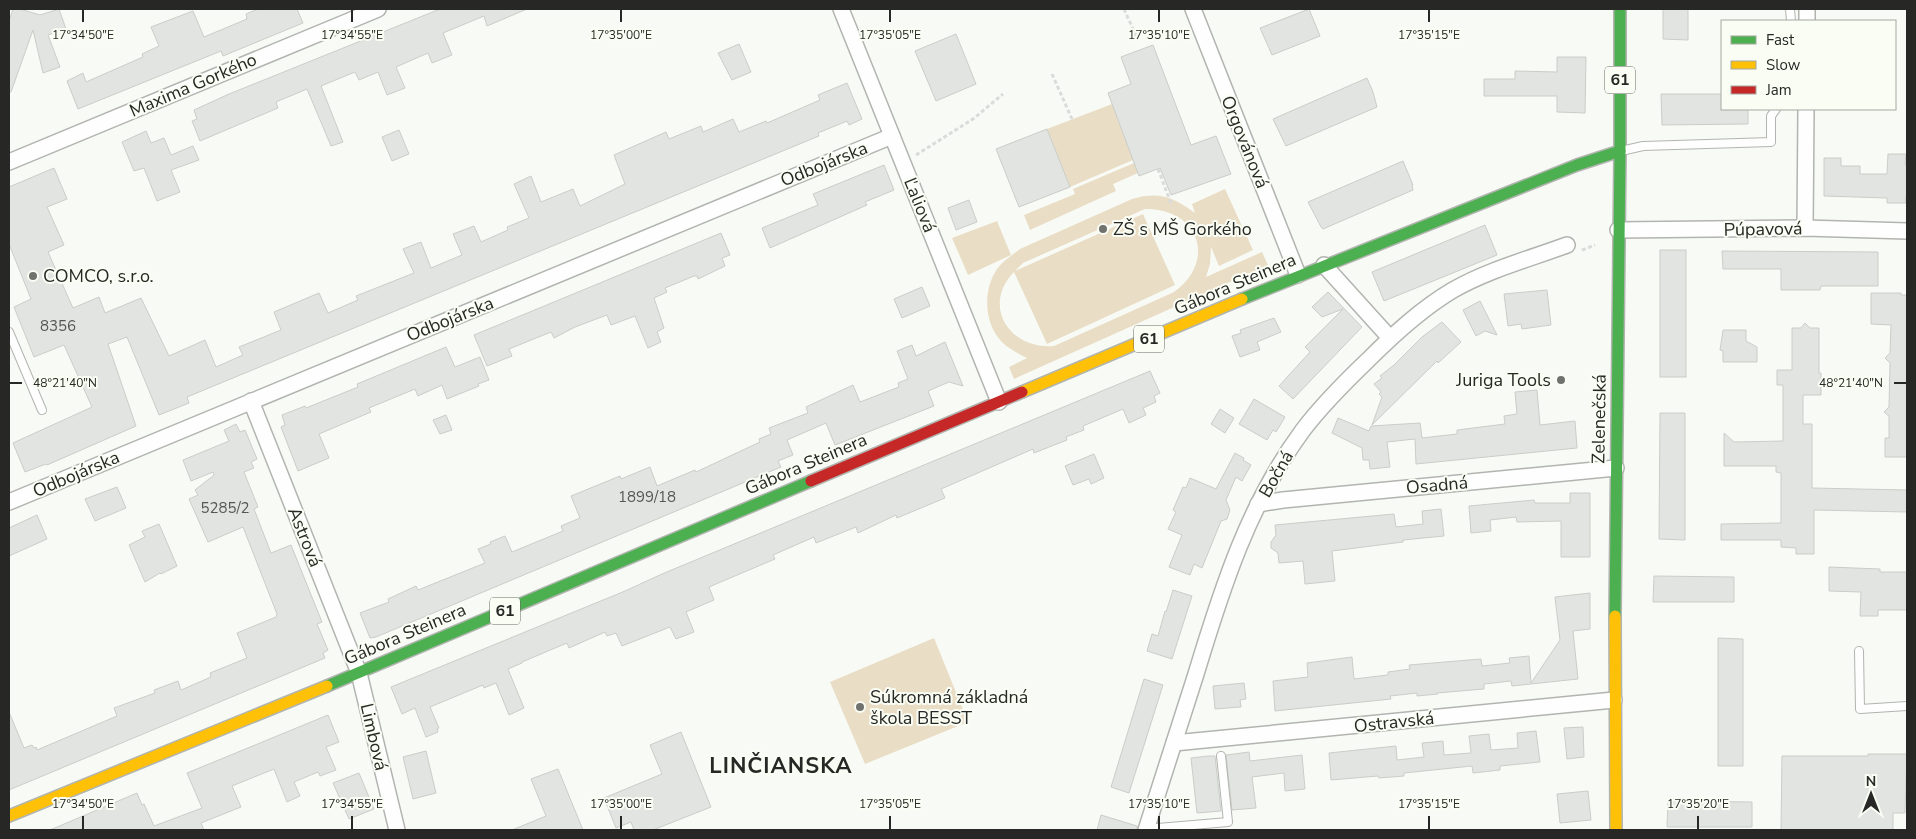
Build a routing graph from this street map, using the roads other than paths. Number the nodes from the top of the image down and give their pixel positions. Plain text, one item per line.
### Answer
1 (378, 9) edge
2 (841, 9) edge
3 (1192, 9) edge
4 (1620, 9) edge
5 (1775, 110) edge
6 (1806, 110) edge
7 (892, 136) junction
8 (1620, 151) junction
9 (9, 162) edge
10 (1805, 228) junction
11 (1618, 230) junction
12 (1907, 231) edge
13 (1567, 245) dead end
14 (1324, 265) junction
15 (1298, 275) junction
16 (9, 332) edge
17 (1390, 338) junction
18 (251, 401) junction
19 (999, 402) junction
20 (42, 410) dead end
21 (1616, 468) junction
22 (9, 502) edge
23 (1258, 504) junction
24 (1859, 651) dead end
25 (358, 673) junction
26 (1614, 700) junction
27 (1907, 706) edge
28 (1174, 743) junction
29 (1221, 756) dead end
30 (9, 816) edge
31 (1209, 827) edge
32 (397, 830) edge
33 (1146, 830) edge
34 (1616, 830) edge

1 - 9 street, Maxima Gorkého
2 - 7 street, Ľaliová
3 - 15 street, Orgovánová
4 - 8 main road, Zelenečská / 61
5 - 8 lane
6 - 10 street
7 - 18 street, Odbojárska
7 - 19 street, Ľaliová
8 - 11 main road, Zelenečská
8 - 14 main road, Gábora Steinera / 61
10 - 11 street, Púpavová
10 - 12 street, Púpavová
11 - 21 main road, Zelenečská
13 - 17 street, Bočná
14 - 15 main road, Gábora Steinera / 61
14 - 17 street
15 - 19 main road, Gábora Steinera / 61
16 - 20 lane
17 - 23 street, Bočná
18 - 22 street, Odbojárska
18 - 25 street, Astrová
19 - 25 main road, Gábora Steinera / 61
21 - 23 street, Osadná
21 - 26 main road, Zelenečská
23 - 28 street, Bočná
24 - 27 lane
25 - 30 main road, Gábora Steinera / 61
25 - 32 street, Limbová
26 - 28 street, Ostravská
26 - 34 main road, Zelenečská
28 - 33 street, Bočná
29 - 31 lane
31 - 33 lane

